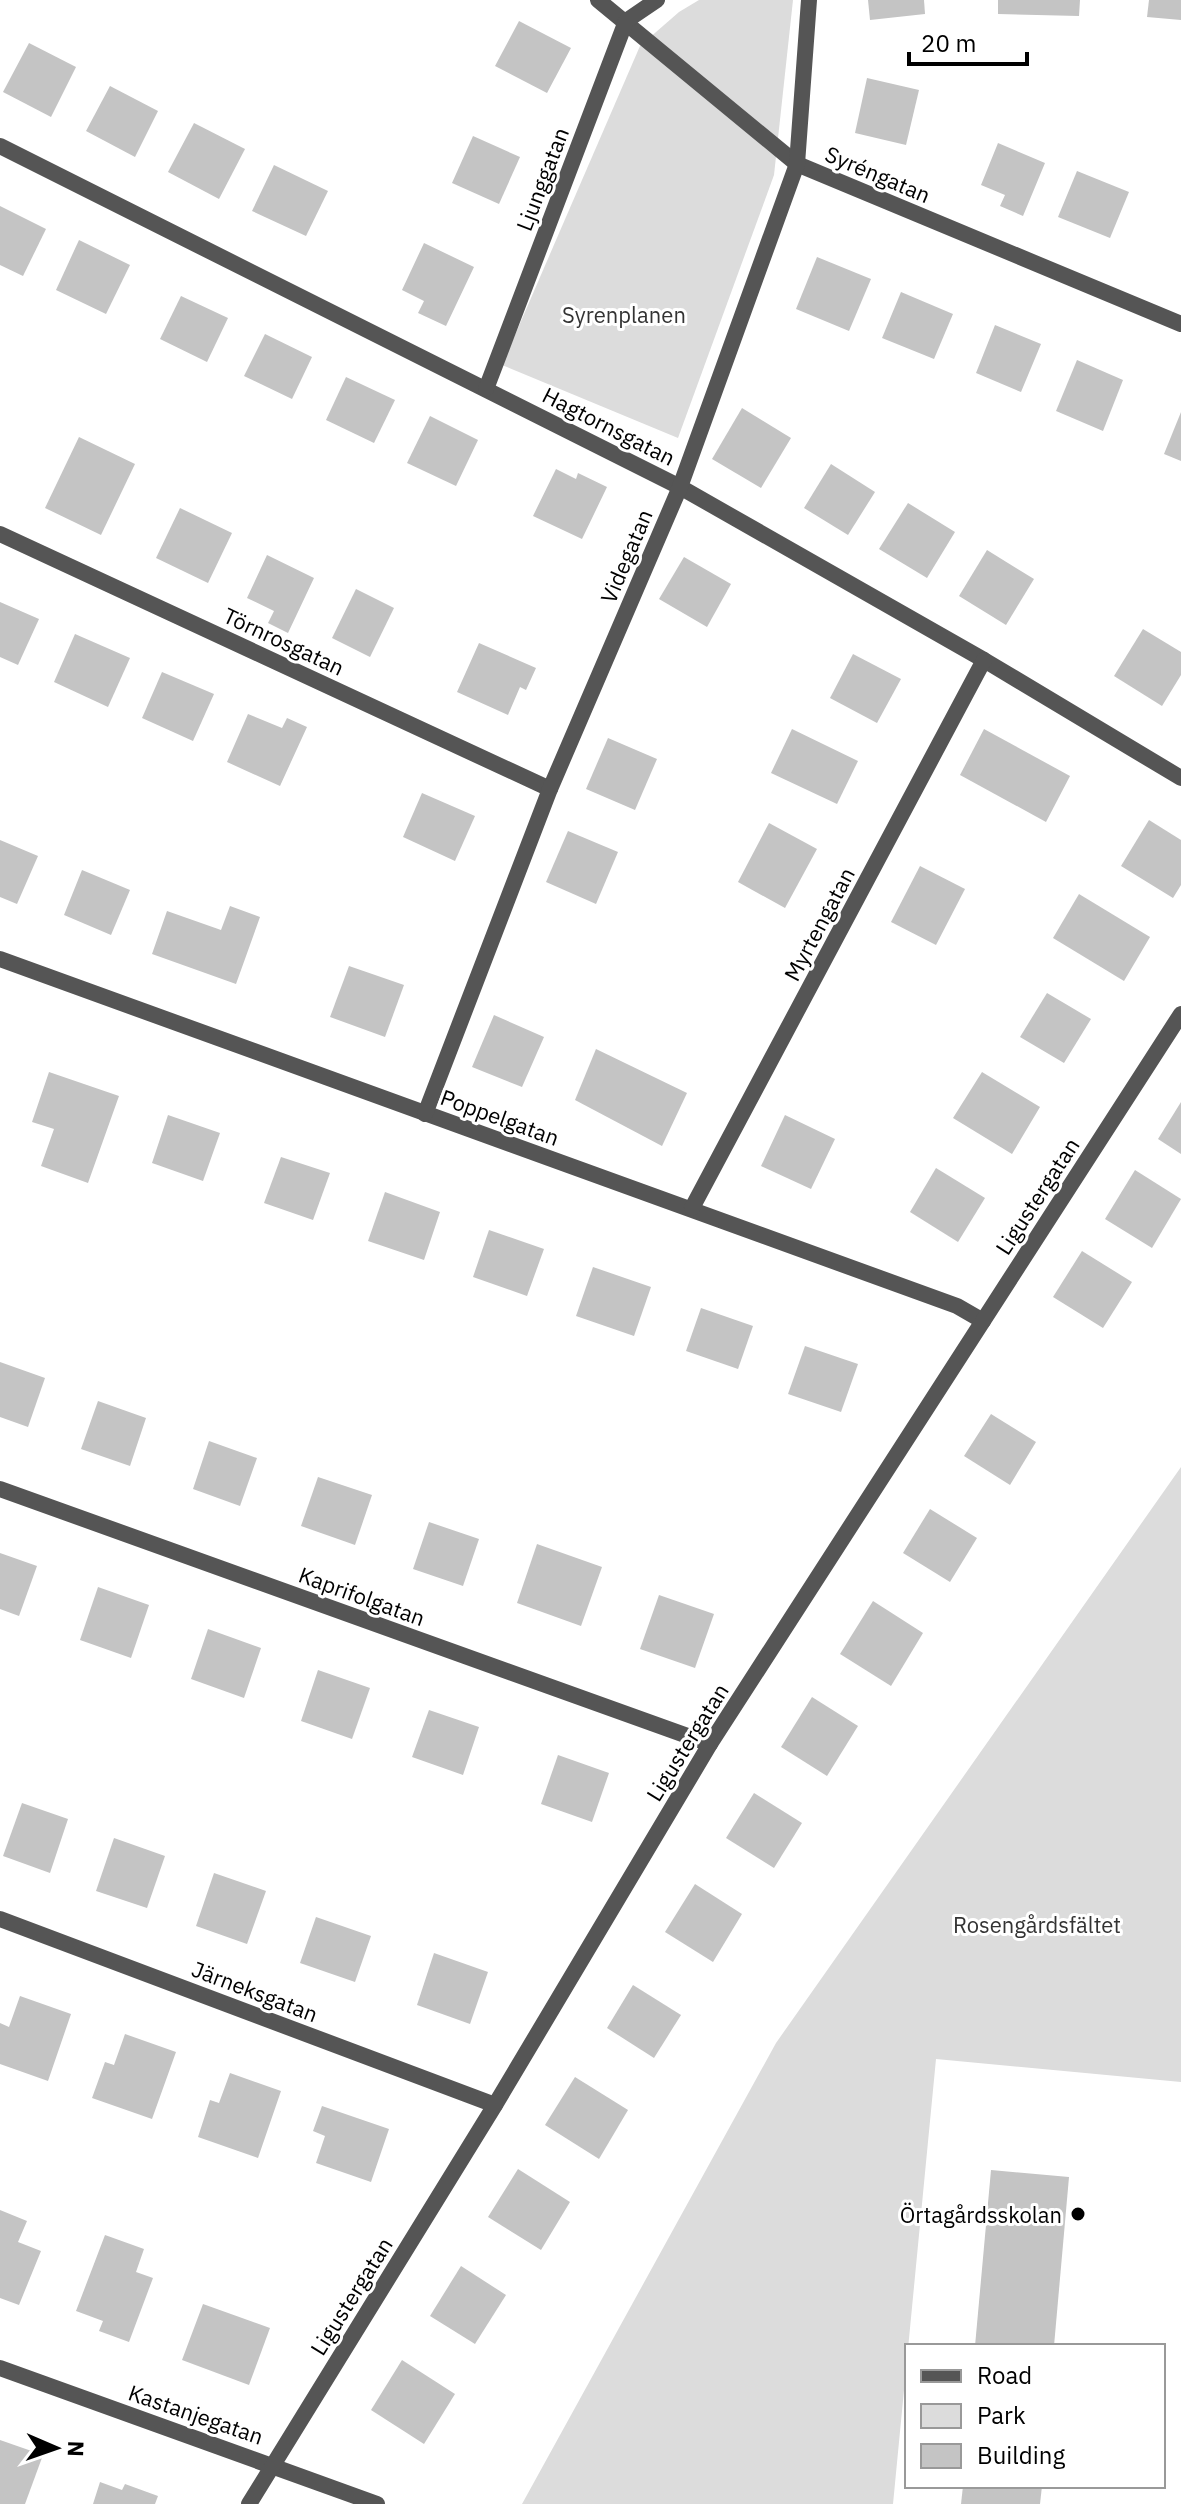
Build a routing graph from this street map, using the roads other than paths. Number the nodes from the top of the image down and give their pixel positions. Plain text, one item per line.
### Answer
1 (598, 0) edge
2 (657, 0) edge
3 (809, 0) edge
4 (626, 21) junction
5 (0, 146) edge
6 (797, 164) junction
7 (1181, 324) edge
8 (486, 389) junction
9 (680, 487) junction
10 (0, 534) edge
11 (984, 660) junction
12 (1181, 778) edge
13 (550, 789) junction
14 (0, 959) edge
15 (1181, 1014) edge
16 (425, 1114) junction
17 (692, 1208) junction
18 (983, 1321) junction
19 (0, 1489) edge
20 (710, 1744) junction
21 (0, 1919) edge
22 (495, 2105) junction
23 (0, 2368) edge
24 (273, 2464) junction
25 (249, 2504) edge
26 (377, 2504) edge

1 - 4 street, Syréngatan
2 - 4 street
3 - 6 street, Videgatan
4 - 6 street, Syréngatan
4 - 8 street, Ljunggatan
5 - 8 street, Hagtornsgatan
6 - 7 street, Syréngatan
6 - 9 street, Videgatan
8 - 9 street, Hagtornsgatan
9 - 11 street, Hagtornsgatan
9 - 13 street, Videgatan
10 - 13 street, Törnrosgatan
11 - 12 street, Hagtornsgatan
11 - 17 street, Myrtengatan
13 - 16 street, Videgatan
14 - 16 street, Poppelgatan
15 - 18 street, Ligustergatan
16 - 17 street, Poppelgatan
17 - 18 street, Poppelgatan
18 - 20 street, Ligustergatan
19 - 20 street, Kaprifolgatan
20 - 22 street, Ligustergatan
21 - 22 street, Järneksgatan
22 - 24 street, Ligustergatan
23 - 24 street, Kastanjegatan
24 - 25 street, Ligustergatan
24 - 26 street, Kastanjegatan

